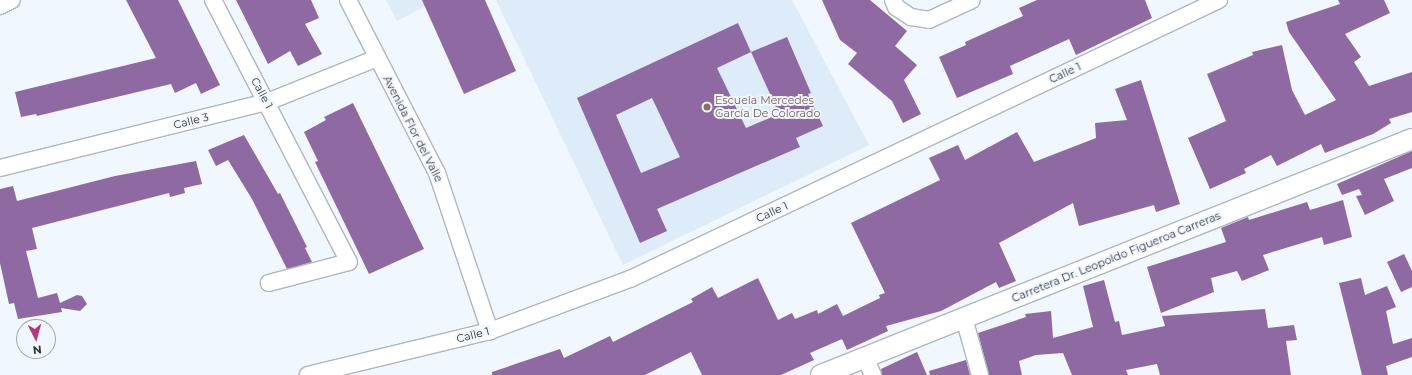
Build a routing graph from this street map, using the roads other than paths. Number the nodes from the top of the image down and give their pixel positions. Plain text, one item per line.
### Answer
1 (12, 0) edge
2 (213, 0) edge
3 (348, 0) edge
4 (972, 0) edge
5 (1219, 0) edge
6 (895, 4) edge
7 (0, 6) edge
8 (377, 58) junction
9 (267, 102) junction
10 (1412, 139) edge
11 (0, 168) edge
12 (269, 282) dead end
13 (964, 318) junction
14 (490, 331) junction
15 (869, 366) edge
16 (308, 375) edge
17 (821, 375) edge
18 (980, 375) edge

1 - 7 street
2 - 9 street, Calle 1
3 - 8 street, Avenida Flor del Valle
4 - 6 street
5 - 14 street, Calle 1
8 - 9 street, Calle 3
8 - 14 street, Avenida Flor del Valle
9 - 11 street, Calle 3
9 - 12 street, Calle 1
10 - 13 street, Carretera Dr. Leopoldo Figueroa Carreras
13 - 15 street, Carretera Dr. Leopoldo Figueroa Carreras
13 - 18 street
14 - 16 street, Calle 1
15 - 17 street, Carretera Dr. Leopoldo Figueroa Carreras

